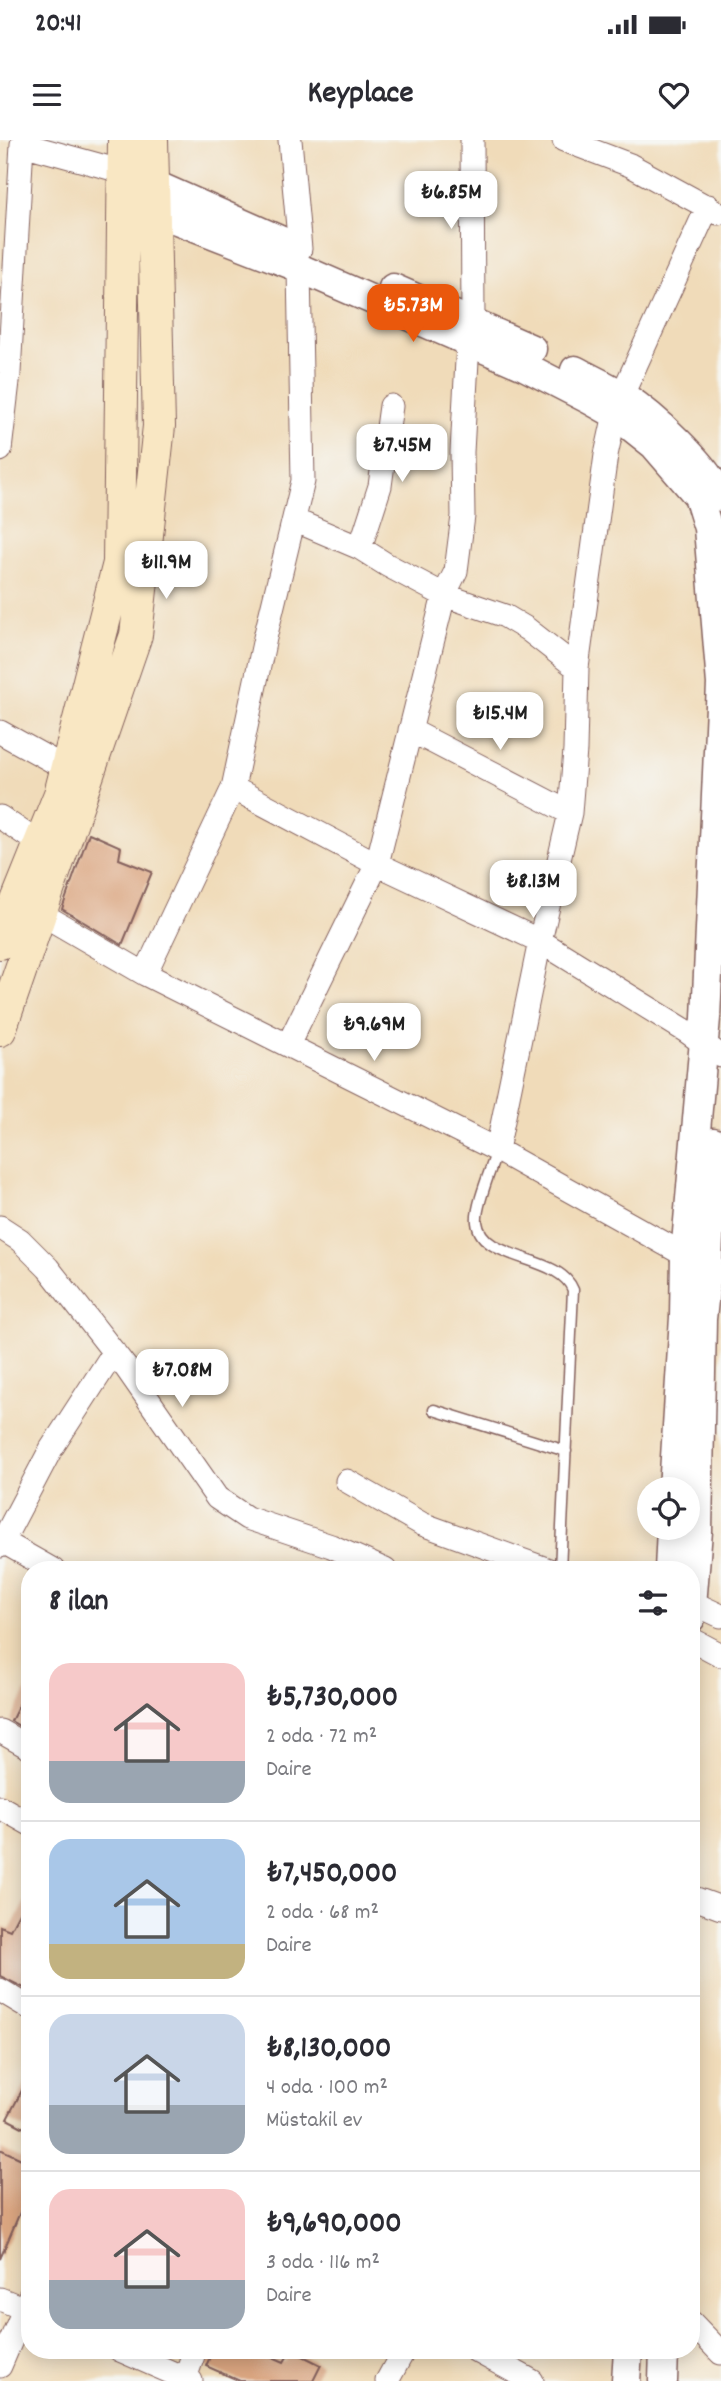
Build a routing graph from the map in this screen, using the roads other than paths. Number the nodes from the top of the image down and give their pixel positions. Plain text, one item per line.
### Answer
1 (124, 140) edge
2 (152, 140) edge
3 (290, 140) edge
4 (472, 140) edge
5 (564, 140) edge
6 (18, 141) edge
7 (606, 147) edge
8 (138, 191) junction
9 (714, 210) edge
10 (300, 259) junction
11 (470, 332) junction
12 (618, 405) junction
13 (391, 406) dead end
14 (0, 450) edge
15 (713, 487) edge
16 (294, 520) junction
17 (360, 548) junction
18 (444, 595) junction
19 (576, 668) junction
20 (410, 730) junction
21 (0, 732) edge
22 (66, 769) junction
23 (233, 788) junction
24 (570, 813) junction
25 (0, 817) edge
26 (40, 844) junction
27 (377, 864) junction
28 (40, 913) junction
29 (2, 933) edge
30 (540, 941) junction
31 (145, 974) junction
32 (0, 1030) edge
33 (288, 1045) junction
34 (717, 1052) edge
35 (498, 1150) junction
36 (0, 1227) edge
37 (705, 1262) edge
38 (114, 1352) junction
39 (434, 1410) dead end
40 (566, 1451) junction
41 (674, 1477) edge
42 (347, 1481) dead end
43 (670, 1540) edge
44 (1, 1543) edge
45 (35, 1561) edge
46 (365, 1561) edge
47 (524, 1561) edge
48 (560, 1561) edge
49 (669, 1561) edge
50 (696, 1561) edge
51 (700, 1609) edge
52 (721, 1616) edge
53 (700, 1644) edge
54 (721, 1655) edge
55 (0, 1731) edge
56 (21, 1743) edge
57 (0, 1807) edge
58 (21, 1819) edge
59 (700, 1899) edge
60 (721, 1908) edge
61 (0, 1990) edge
62 (21, 2003) edge
63 (0, 2300) edge
64 (21, 2304) edge
65 (21, 2320) edge
66 (700, 2331) edge
67 (721, 2353) edge
68 (140, 2359) edge
69 (193, 2359) edge
70 (399, 2359) edge
71 (492, 2359) edge
72 (627, 2359) edge
73 (664, 2359) edge
74 (0, 2366) edge
75 (187, 2380) edge
76 (387, 2381) edge
77 (532, 2381) edge
78 (626, 2381) edge
79 (663, 2381) edge

1 - 8 main road
2 - 8 main road
3 - 10 street
4 - 11 street
5 - 7 street
6 - 8 street
6 - 14 street
7 - 9 street
8 - 10 street
8 - 22 main road
8 - 28 main road
9 - 12 street
10 - 11 street
10 - 16 street
11 - 12 street
11 - 18 street
12 - 15 street
12 - 19 street
13 - 17 street
15 - 34 street
16 - 17 street
16 - 23 street
17 - 18 street
18 - 19 street
18 - 20 street
19 - 24 street
20 - 24 street
20 - 27 street
21 - 22 street
22 - 26 main road
23 - 27 street
23 - 31 street
24 - 30 street
25 - 26 street
26 - 29 main road
27 - 30 street
27 - 33 street
28 - 31 street
28 - 32 main road
30 - 34 street
30 - 35 street
31 - 33 street
33 - 35 street
34 - 37 street
35 - 37 street
35 - 40 lane
36 - 38 street
37 - 41 street
37 - 50 street
38 - 44 street
38 - 46 street
39 - 40 lane
40 - 48 lane
42 - 47 street
43 - 49 street
44 - 45 street
51 - 52 street
53 - 54 street
55 - 56 street
57 - 58 street
59 - 60 street
61 - 62 street
63 - 64 street
65 - 74 street
66 - 67 street
68 - 75 street
69 - 75 street
70 - 76 street
71 - 77 street
72 - 78 street
73 - 79 street

